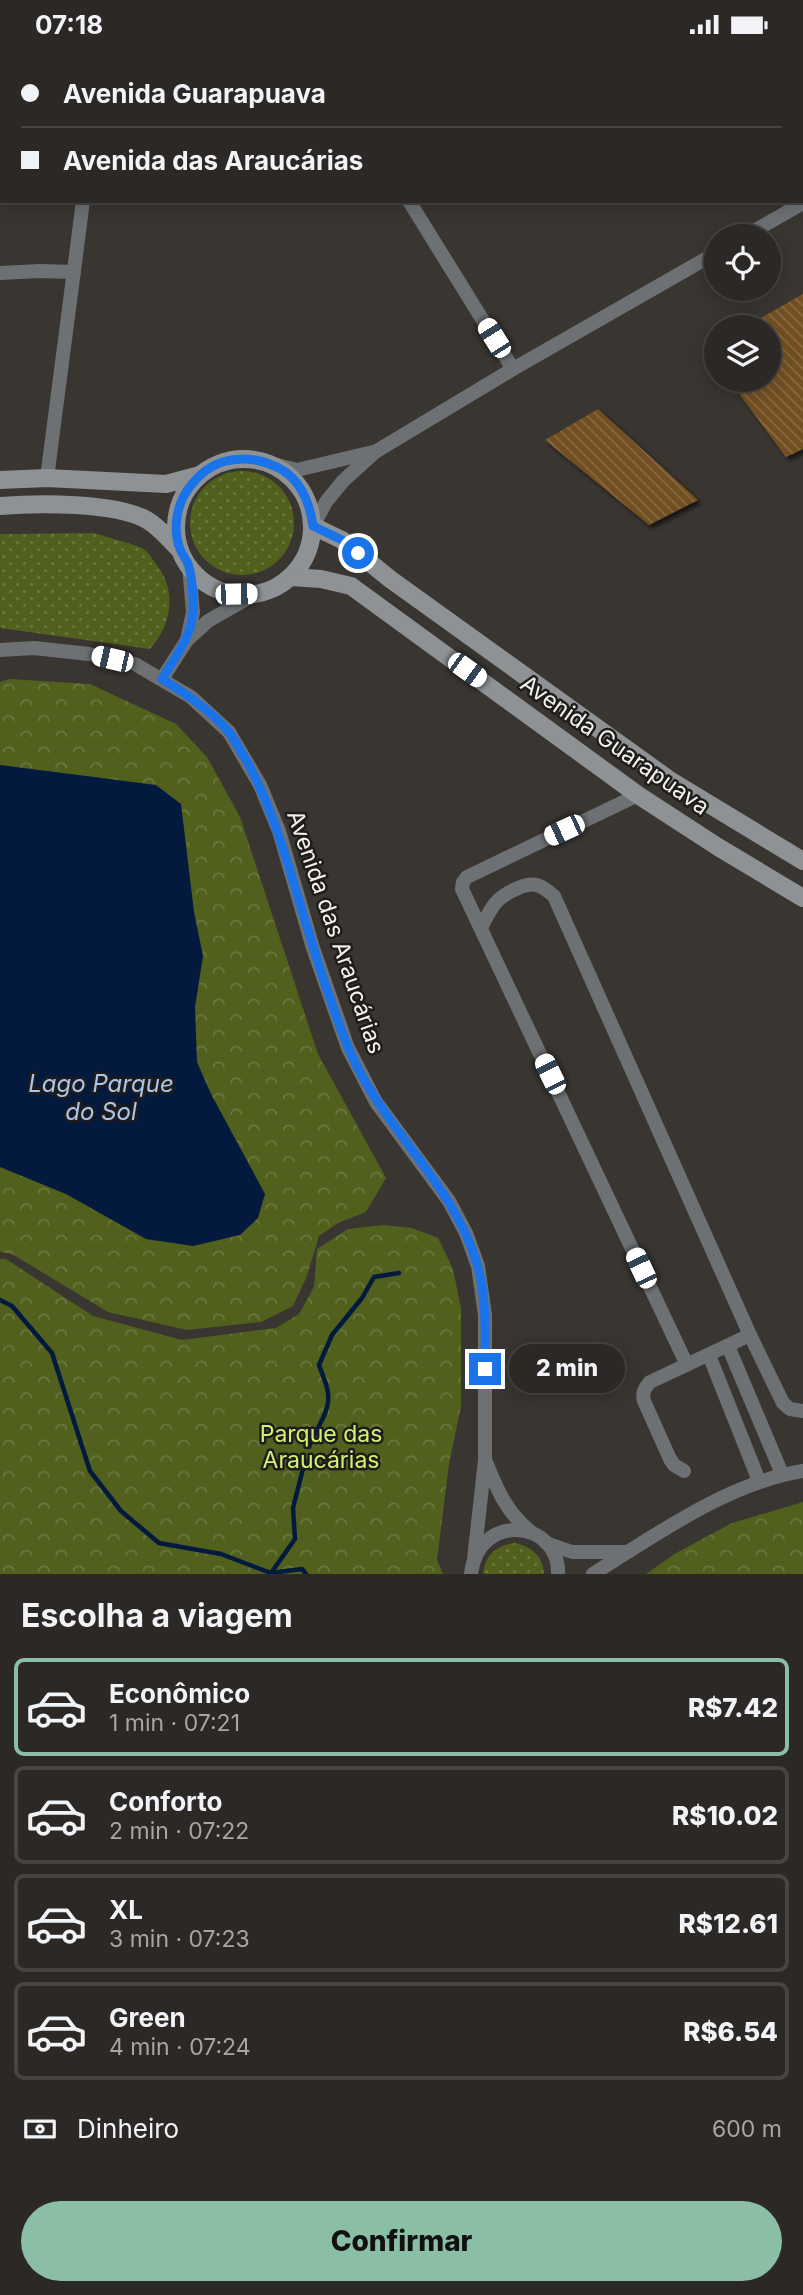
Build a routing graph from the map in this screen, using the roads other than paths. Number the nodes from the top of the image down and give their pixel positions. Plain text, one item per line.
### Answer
1 (83, 203) edge
2 (410, 203) edge
3 (803, 203) edge
4 (766, 224) edge
5 (704, 260) edge
6 (74, 272) junction
7 (0, 273) edge
8 (513, 369) junction
9 (374, 452) junction
10 (273, 464) junction
11 (200, 475) junction
12 (47, 478) junction
13 (0, 480) edge
14 (0, 506) edge
15 (313, 526) junction
16 (180, 549) junction
17 (189, 566) junction
18 (291, 577) junction
19 (255, 594) junction
20 (187, 640) junction
21 (0, 650) edge
22 (162, 679) junction
23 (638, 795) junction
24 (803, 862) edge
25 (803, 898) edge
26 (481, 928) junction
27 (750, 1335) junction
28 (728, 1346) junction
29 (709, 1355) junction
30 (687, 1365) junction
31 (803, 1411) edge
32 (763, 1428) junction
33 (743, 1438) junction
34 (485, 1460) junction
35 (684, 1471) dead end
36 (803, 1471) edge
37 (782, 1474) junction
38 (759, 1481) junction
39 (541, 1539) junction
40 (628, 1552) junction
41 (474, 1559) junction
42 (471, 1574) edge
43 (558, 1574) edge
44 (593, 1574) edge

1 - 6 street
2 - 8 street
3 - 4 street
5 - 8 street
6 - 7 street
6 - 12 street
8 - 9 street
9 - 10 street
9 - 15 street
10 - 11 street
10 - 15 street
11 - 12 street
11 - 16 street
12 - 13 street
14 - 16 street
15 - 18 street
15 - 24 street, Avenida Guarapuava
16 - 17 street
17 - 19 street
17 - 20 street
18 - 19 street
18 - 23 street, Avenida Guarapuava
19 - 20 street
20 - 22 street
21 - 22 street, Avenida das Araucárias
22 - 34 street, Avenida das Araucárias
23 - 25 street, Avenida Guarapuava
23 - 26 street
26 - 27 street
26 - 30 street
27 - 28 street
27 - 31 street
28 - 29 street
28 - 32 street
29 - 30 street
29 - 33 street
30 - 35 street
32 - 33 street
32 - 37 street
33 - 38 street
34 - 39 street, Avenida das Araucárias
34 - 41 street, Avenida das Araucárias
36 - 37 street
37 - 38 street
38 - 40 street
39 - 40 street, Avenida das Araucárias
39 - 41 street, Avenida das Araucárias
39 - 43 street, Avenida das Araucárias
40 - 44 street
41 - 42 street, Avenida das Araucárias

